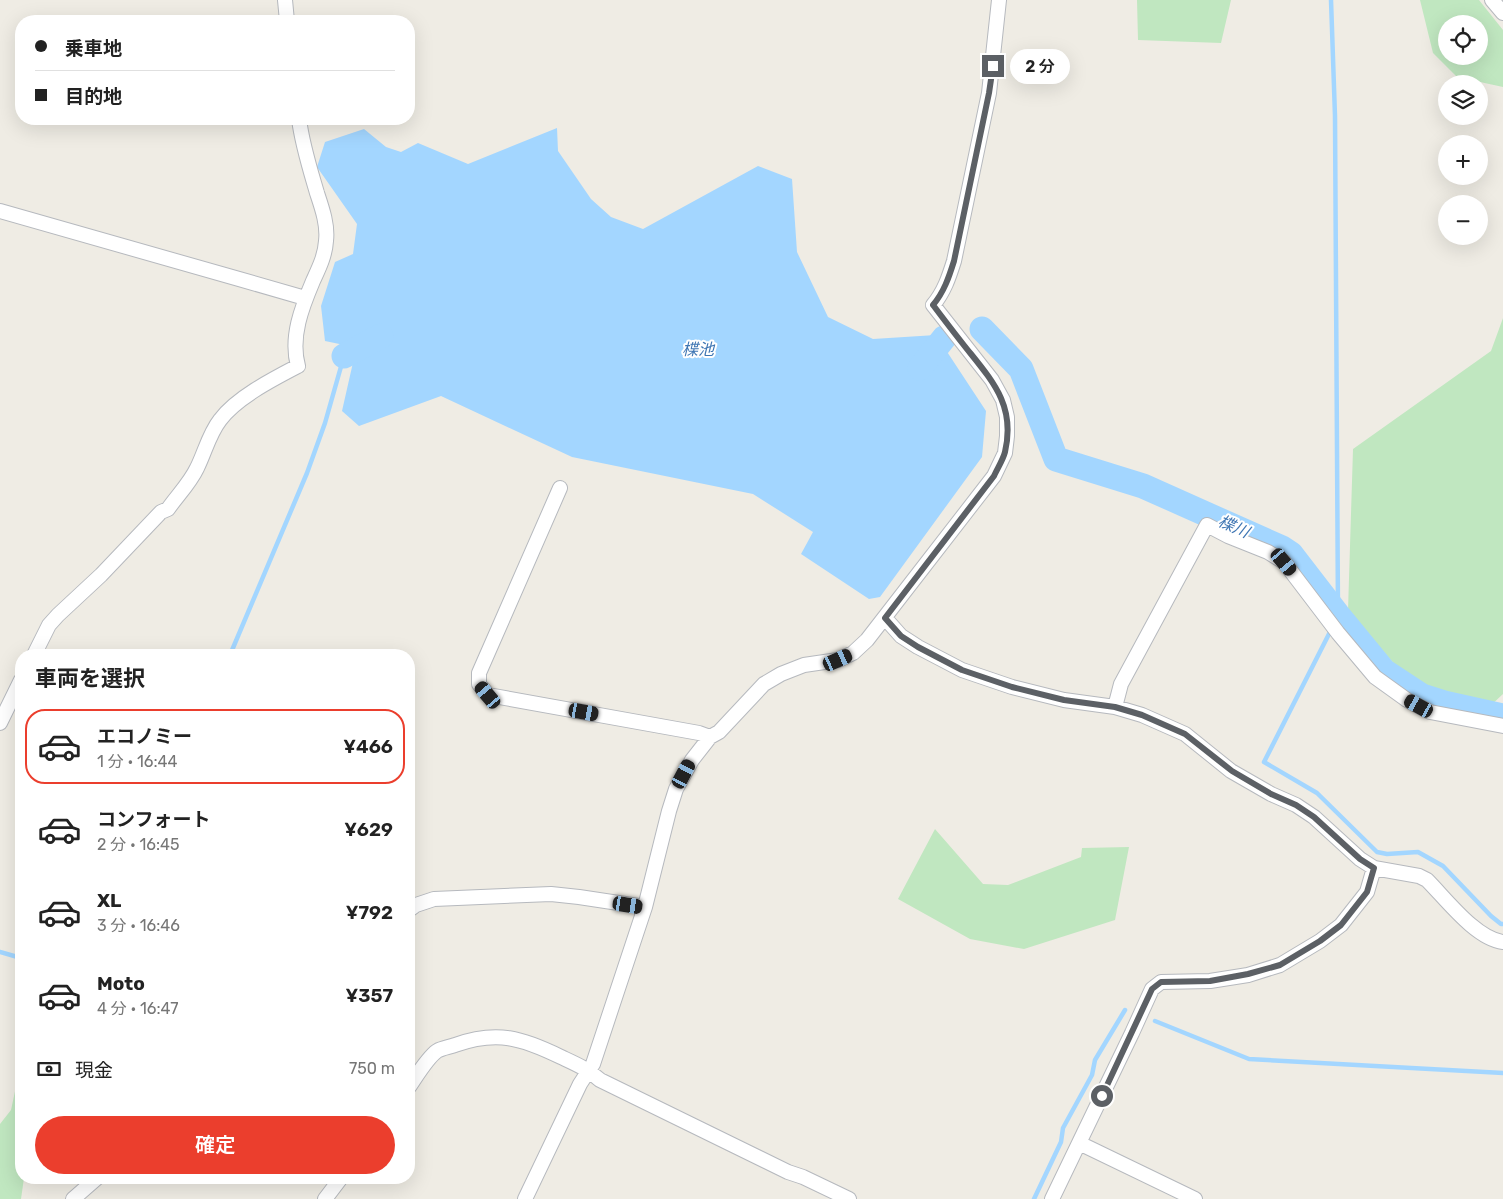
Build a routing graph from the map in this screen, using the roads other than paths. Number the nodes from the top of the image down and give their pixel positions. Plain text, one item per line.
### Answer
1 (285, 0) edge
2 (999, 0) edge
3 (1492, 0) edge
4 (1503, 13) edge
5 (286, 15) edge
6 (300, 125) edge
7 (0, 211) edge
8 (305, 298) junction
9 (560, 488) dead end
10 (885, 618) junction
11 (37, 649) edge
12 (15, 691) edge
13 (1115, 707) junction
14 (1, 716) edge
15 (1503, 726) edge
16 (710, 737) junction
17 (1374, 868) junction
18 (415, 907) edge
19 (645, 907) junction
20 (1503, 942) edge
21 (589, 1070) junction
22 (415, 1079) edge
23 (1078, 1143) junction
24 (90, 1184) edge
25 (336, 1184) edge
26 (73, 1199) edge
27 (325, 1199) edge
28 (525, 1199) edge
29 (849, 1199) edge
30 (1052, 1199) edge
31 (1195, 1199) edge

1 - 5 street
2 - 10 street
3 - 4 street
6 - 8 street
7 - 8 street
8 - 11 street
9 - 16 street
10 - 13 street
10 - 16 street
12 - 14 street
13 - 15 street
13 - 17 street
16 - 19 street
17 - 20 street
17 - 23 street
18 - 19 street
19 - 21 street
21 - 22 street
21 - 28 street
21 - 29 street
23 - 30 street
23 - 31 street
24 - 26 street
25 - 27 street

